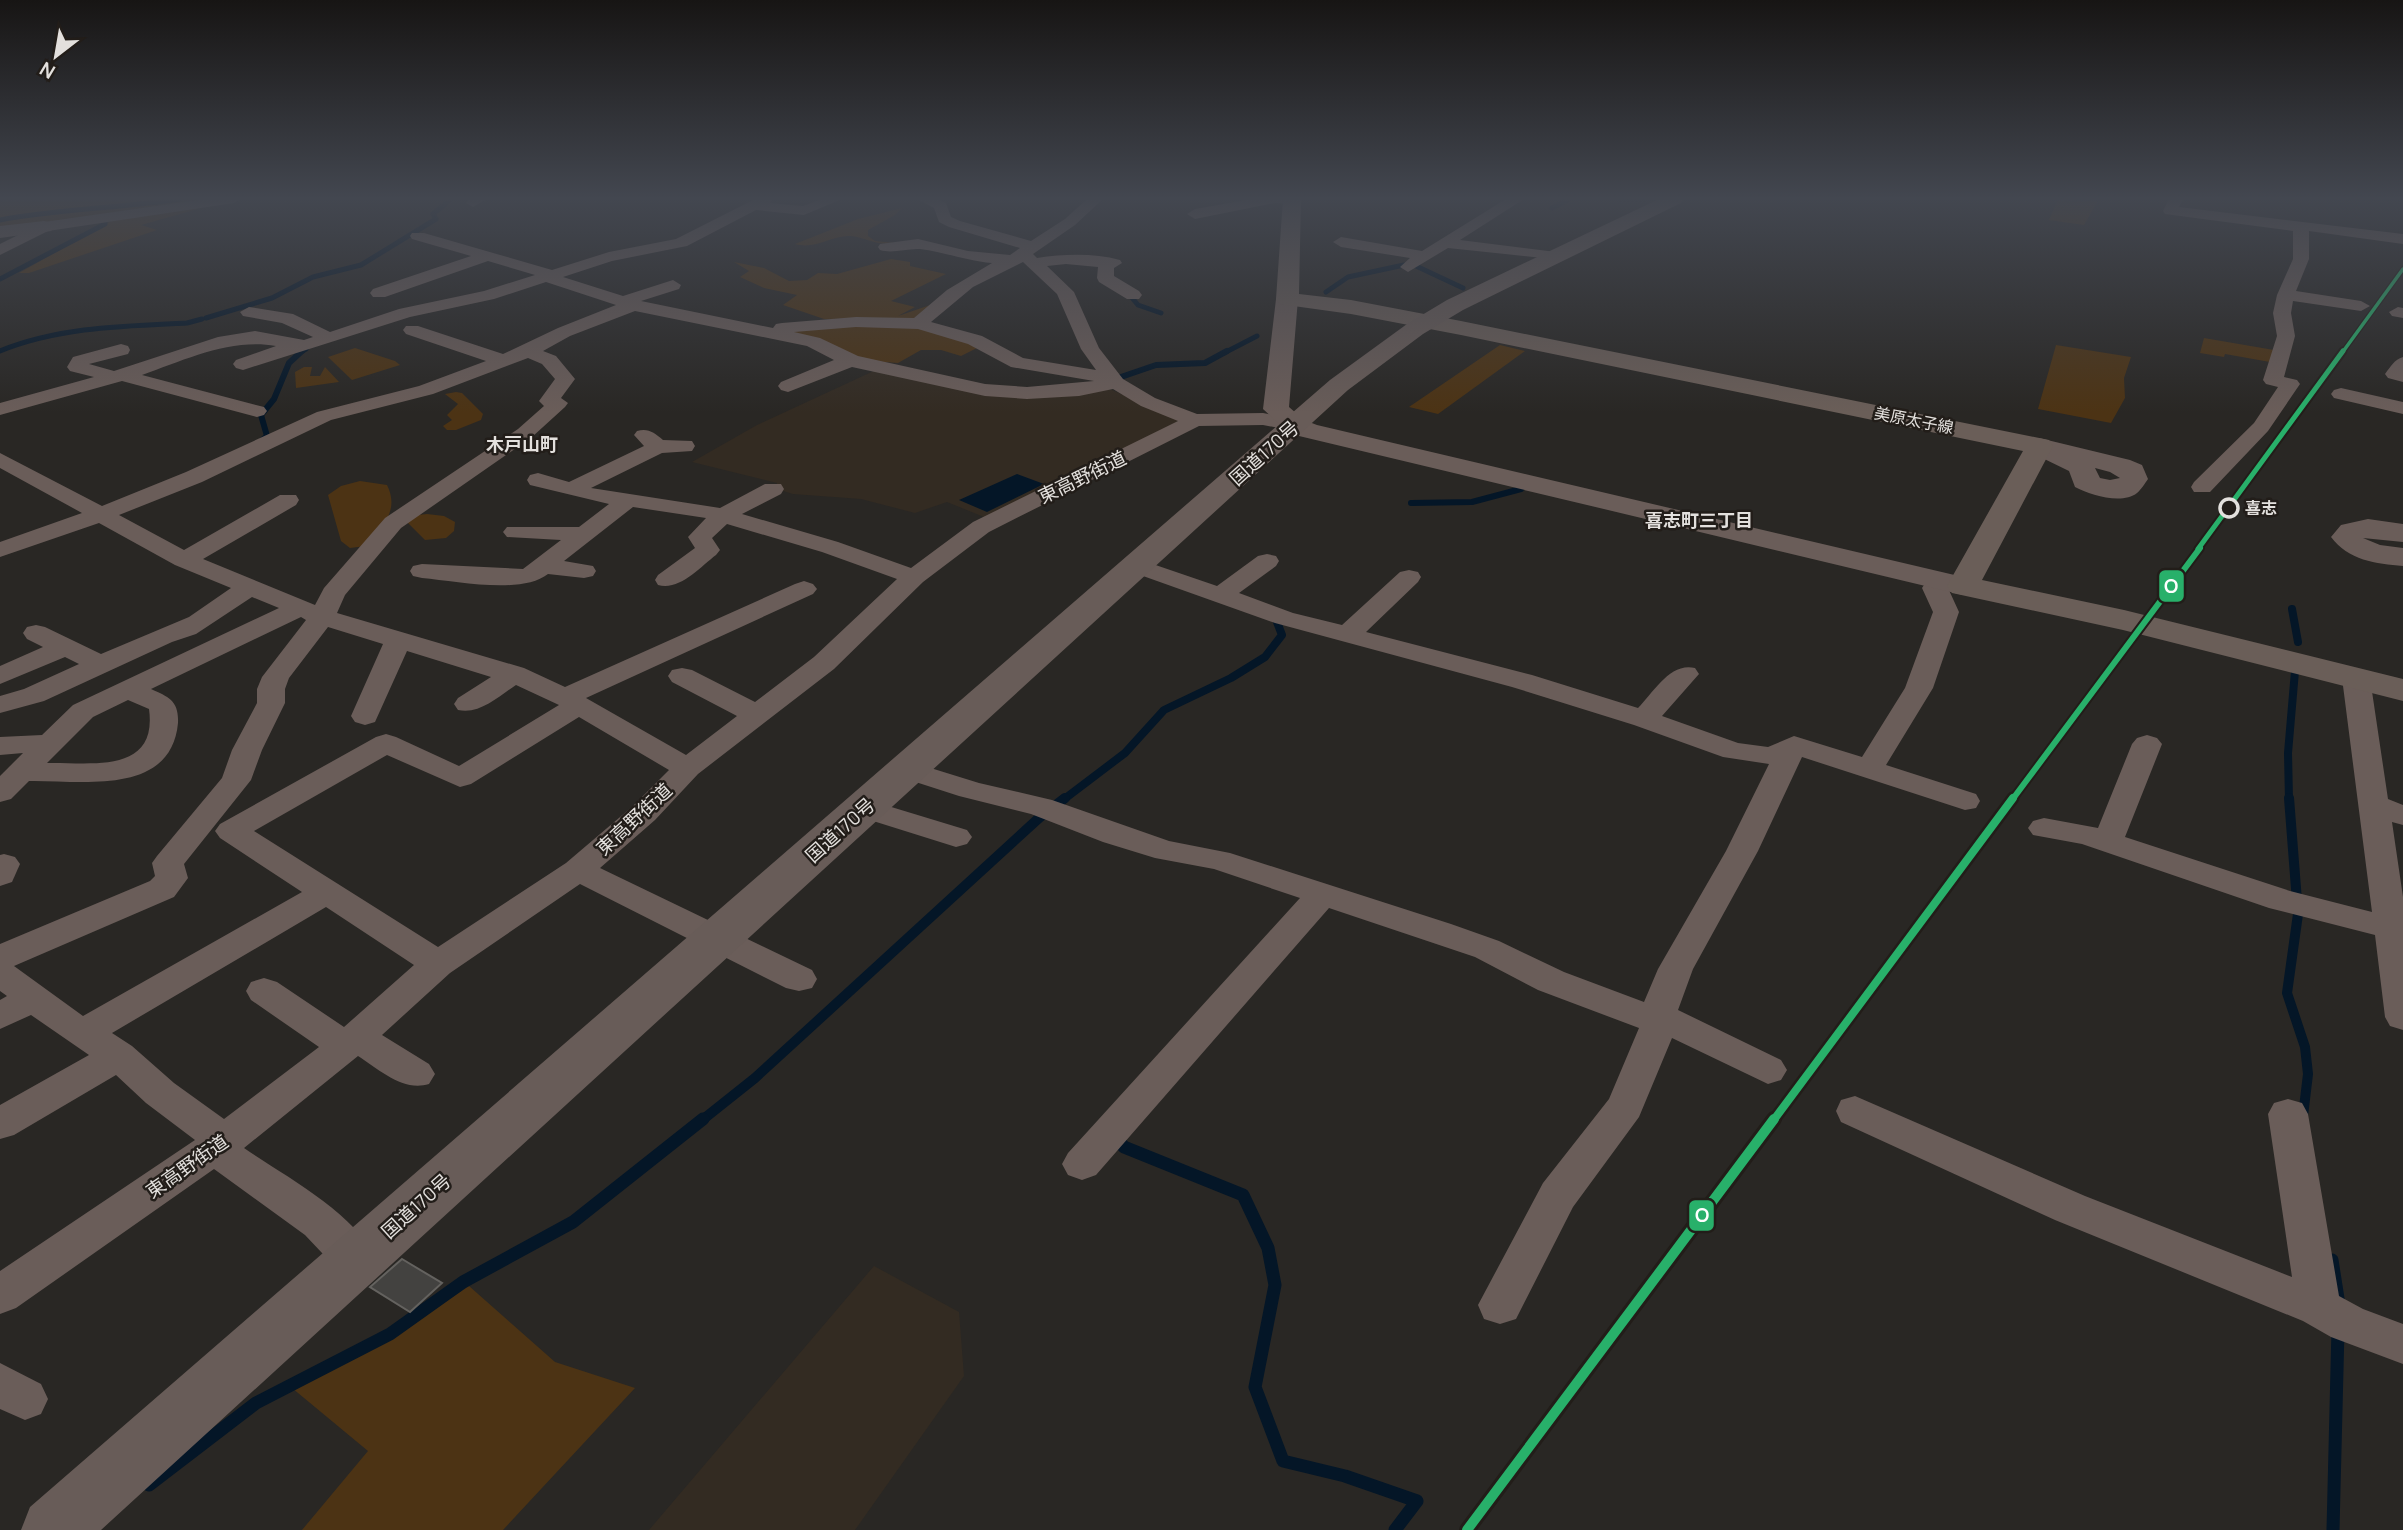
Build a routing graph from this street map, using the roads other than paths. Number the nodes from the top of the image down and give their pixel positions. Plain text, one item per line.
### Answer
1 (446, 270) edge
2 (537, 270) edge
3 (567, 270) edge
4 (999, 270) edge
5 (1042, 270) edge
6 (1107, 270) edge
7 (1289, 270) edge
8 (1526, 270) edge
9 (2296, 270) edge
10 (546, 277) junction
11 (673, 285) dead end
12 (379, 293) dead end
13 (1133, 295) dead end
14 (2286, 295) junction
15 (1286, 299) junction
16 (628, 303) junction
17 (2361, 306) dead end
18 (249, 312) dead end
19 (1427, 321) junction
20 (919, 324) junction
21 (412, 330) dead end
22 (762, 330) junction
23 (327, 337) junction
24 (297, 345) junction
25 (121, 350) dead end
26 (528, 351) junction
27 (503, 360) junction
28 (851, 360) junction
29 (2403, 363) edge
30 (243, 364) dead end
31 (118, 376) junction
32 (2403, 376) edge
33 (1114, 380) junction
34 (788, 386) dead end
35 (2341, 394) dead end
36 (2403, 408) edge
37 (0, 409) edge
38 (257, 411) dead end
39 (1195, 421) junction
40 (1296, 425) junction
41 (684, 446) dead end
42 (0, 459) edge
43 (538, 480) dead end
44 (2202, 488) dead end
45 (571, 489) junction
46 (774, 489) dead end
47 (630, 499) junction
48 (288, 500) dead end
49 (101, 514) junction
50 (722, 516) junction
51 (515, 533) dead end
52 (2403, 533) edge
53 (584, 534) junction
54 (0, 550) edge
55 (2403, 557) edge
56 (184, 560) junction
57 (1267, 561) dead end
58 (543, 566) junction
59 (1138, 566) junction
60 (422, 571) dead end
61 (584, 571) dead end
62 (914, 577) junction
63 (1409, 577) dead end
64 (667, 580) dead end
65 (1951, 584) junction
66 (249, 587) junction
67 (804, 589) dead end
68 (1219, 596) junction
69 (311, 612) junction
70 (36, 633) dead end
71 (1346, 636) junction
72 (398, 640) junction
73 (65, 647) junction
74 (100, 664) junction
75 (514, 674) junction
76 (1685, 674) dead end
77 (0, 676) edge
78 (682, 676) dead end
79 (2356, 678) junction
80 (128, 690) junction
81 (2403, 690) edge
82 (572, 701) junction
83 (468, 704) dead end
84 (0, 705) edge
85 (756, 714) junction
86 (365, 716) dead end
87 (1644, 719) junction
88 (51, 743) junction
89 (2147, 744) dead end
90 (0, 746) edge
91 (1791, 749) junction
92 (687, 768) junction
93 (1870, 768) junction
94 (908, 770) junction
95 (11, 783) edge
96 (1965, 802) dead end
97 (865, 808) junction
98 (2388, 810) edge
99 (2045, 828) dead end
100 (956, 837) dead end
101 (2108, 841) junction
102 (578, 870) junction
103 (327, 892) junction
104 (1322, 895) junction
105 (2395, 934) edge
106 (718, 939) junction
107 (0, 958) edge
108 (438, 964) junction
109 (0, 973) edge
110 (799, 979) dead end
111 (264, 991) dead end
112 (33, 998) junction
113 (0, 1016) edge
114 (2403, 1017) edge
115 (1656, 1018) junction
116 (83, 1033) junction
117 (351, 1041) junction
118 (119, 1056) junction
119 (1768, 1070) dead end
120 (416, 1074) dead end
121 (1855, 1111) dead end
122 (2288, 1114) dead end
123 (0, 1124) edge
124 (219, 1144) junction
125 (1082, 1164) dead end
126 (355, 1259) junction
127 (0, 1295) edge
128 (1500, 1305) dead end
129 (2332, 1315) junction
130 (2403, 1344) edge
131 (53, 1530) edge

1 - 12 street
2 - 10 street
3 - 10 street
4 - 20 street
5 - 33 street
6 - 13 street
7 - 15 main road
8 - 19 highway, 国道170号
9 - 14 street
10 - 16 street
10 - 23 street
11 - 16 street
14 - 17 street
14 - 44 street
15 - 19 main road, 美原太子線
15 - 40 street
16 - 22 street
16 - 26 street
18 - 23 street
19 - 40 highway, 国道170号
19 - 65 main road, 美原太子線
20 - 22 street
20 - 33 street
21 - 27 street
22 - 28 street
23 - 24 street
24 - 30 street
24 - 31 street
25 - 31 street
26 - 27 street
26 - 69 street
27 - 49 street
28 - 33 street
28 - 34 street
29 - 32 street
31 - 37 street
31 - 38 street
33 - 39 street
35 - 36 street
39 - 40 street, 東高野街道
39 - 62 street, 東高野街道
40 - 59 highway, 国道170号
40 - 65 street
41 - 45 street
42 - 49 street
43 - 45 street
45 - 47 street
46 - 50 street
47 - 50 street
47 - 53 street
48 - 56 street
49 - 54 street
49 - 56 street
50 - 62 street
50 - 64 street
51 - 53 street
52 - 55 street
53 - 58 street
56 - 66 street
57 - 68 street
58 - 60 street
58 - 61 street
59 - 68 street
59 - 94 highway, 国道170号
62 - 85 street, 東高野街道
63 - 71 street
65 - 79 main road
65 - 93 street
66 - 69 street
66 - 74 street
67 - 82 street
68 - 71 street
69 - 72 street
69 - 80 street
69 - 107 street
70 - 73 street
71 - 87 street
72 - 75 street
72 - 86 street
73 - 74 street
73 - 77 street
74 - 84 street
75 - 82 street
75 - 83 street
76 - 87 street
78 - 85 street
79 - 81 main road
79 - 98 street
80 - 88 street
80 - 95 street
82 - 92 street
82 - 103 street
85 - 92 street, 東高野街道
87 - 91 street
88 - 90 street
88 - 95 street
89 - 101 street
91 - 93 street
91 - 115 street
92 - 102 street, 東高野街道
93 - 96 street
94 - 97 highway, 国道170号
94 - 104 street
97 - 100 street
97 - 106 highway, 国道170号
98 - 105 street
99 - 101 street
101 - 105 street
102 - 106 street
102 - 108 street, 東高野街道
103 - 108 street
103 - 116 street
104 - 115 street
104 - 125 street
105 - 114 street
106 - 110 street
106 - 126 highway, 国道170号
108 - 117 street, 東高野街道
109 - 112 street
111 - 117 street
112 - 113 street
112 - 116 street
115 - 119 street
115 - 128 street
116 - 118 street
117 - 120 street
117 - 124 street, 東高野街道
118 - 123 street
118 - 124 street
121 - 129 street
122 - 129 street
124 - 126 street
124 - 127 street, 東高野街道
126 - 131 highway, 国道170号
129 - 130 street

